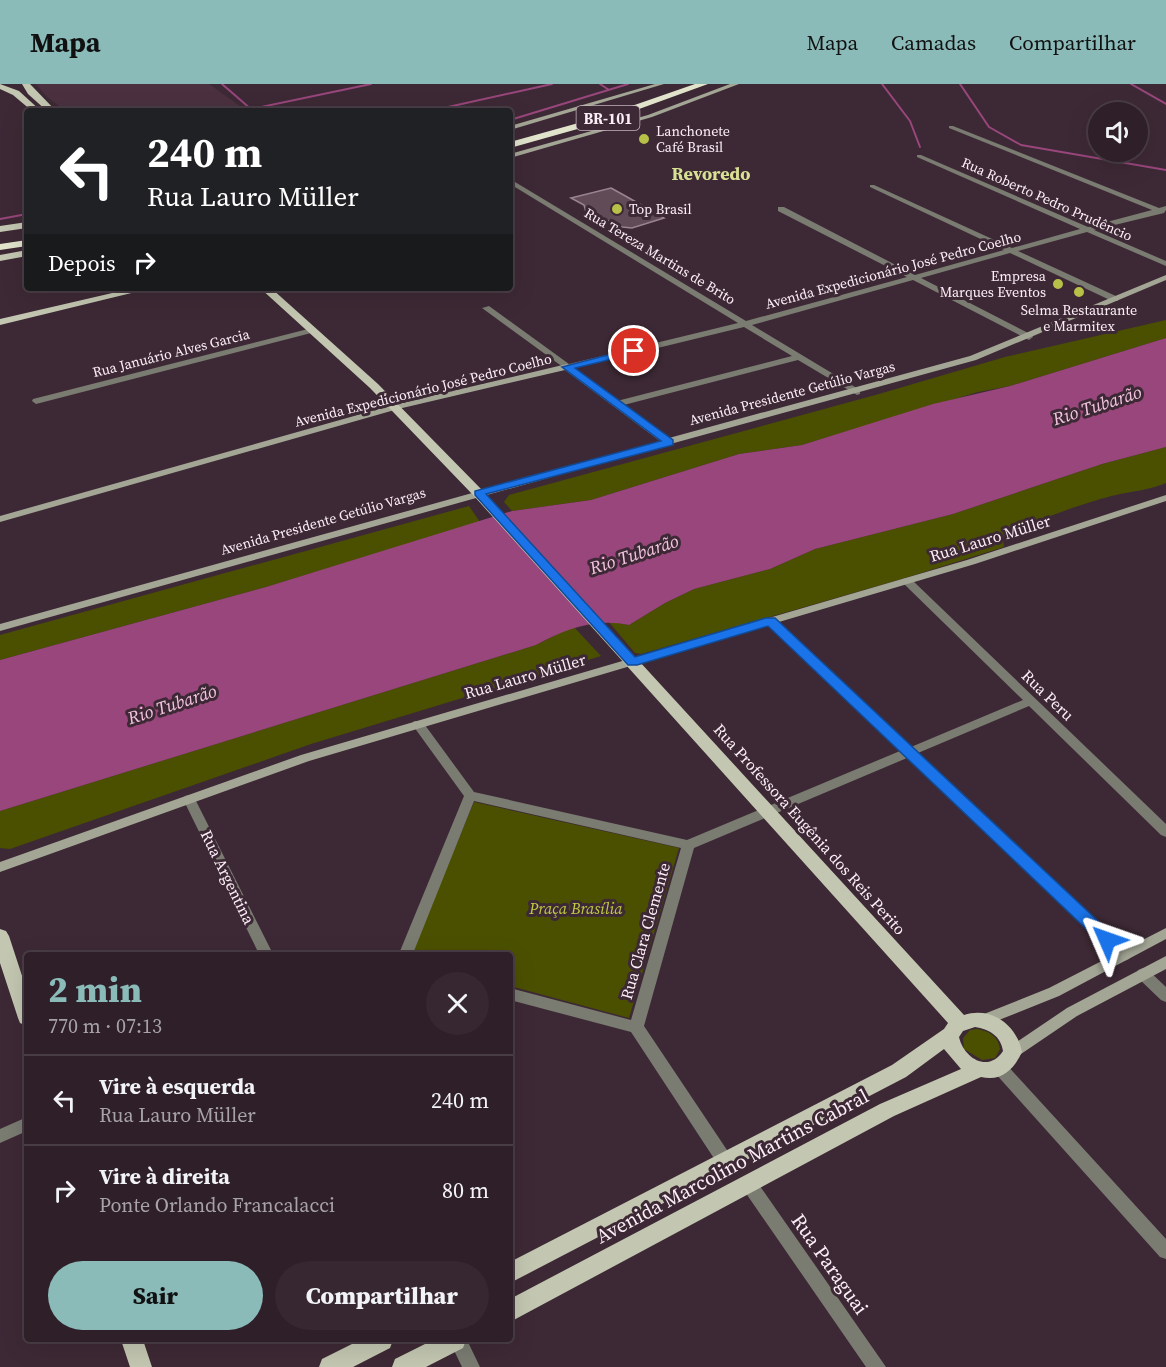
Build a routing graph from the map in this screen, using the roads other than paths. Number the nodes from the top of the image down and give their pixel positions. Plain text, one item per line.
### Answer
1 (26, 84) edge
2 (661, 84) edge
3 (689, 84) edge
4 (704, 84) edge
5 (736, 84) edge
6 (0, 86) edge
7 (34, 108) edge
8 (49, 108) edge
9 (589, 118) junction
10 (603, 119) junction
11 (513, 127) edge
12 (951, 127) dead end
13 (513, 133) edge
14 (513, 139) edge
15 (513, 144) edge
16 (513, 150) edge
17 (513, 155) edge
18 (919, 156) dead end
19 (513, 183) edge
20 (872, 186) dead end
21 (781, 209) dead end
22 (1164, 211) edge
23 (24, 225) edge
24 (0, 229) edge
25 (1088, 230) junction
26 (24, 238) edge
27 (0, 242) edge
28 (24, 243) edge
29 (0, 247) edge
30 (1012, 251) junction
31 (24, 254) edge
32 (0, 258) edge
33 (1166, 264) edge
34 (1166, 277) edge
35 (915, 278) junction
36 (134, 291) edge
37 (268, 291) edge
38 (1115, 299) junction
39 (486, 308) dead end
40 (0, 322) edge
41 (745, 324) junction
42 (312, 330) junction
43 (1029, 337) junction
44 (800, 357) junction
45 (567, 367) junction
46 (857, 392) junction
47 (36, 401) dead end
48 (616, 404) junction
49 (396, 407) junction
50 (669, 442) junction
51 (482, 497) junction
52 (1166, 498) edge
53 (0, 519) edge
54 (907, 581) junction
55 (770, 621) junction
56 (0, 628) edge
57 (632, 662) junction
58 (1031, 701) junction
59 (418, 724) junction
60 (909, 752) junction
61 (470, 796) junction
62 (189, 799) junction
63 (768, 812) junction
64 (1166, 832) edge
65 (688, 845) junction
66 (0, 867) edge
67 (1166, 933) edge
68 (0, 936) edge
69 (265, 952) edge
70 (407, 952) edge
71 (1124, 955) junction
72 (1166, 962) edge
73 (1143, 974) junction
74 (513, 995) edge
75 (1166, 996) edge
76 (24, 1009) edge
77 (984, 1020) junction
78 (636, 1027) junction
79 (955, 1028) junction
80 (1013, 1052) junction
81 (990, 1069) junction
82 (24, 1125) edge
83 (0, 1136) edge
84 (725, 1161) junction
85 (749, 1184) junction
86 (1166, 1251) edge
87 (513, 1271) edge
88 (513, 1309) edge
89 (133, 1342) edge
90 (378, 1342) edge
91 (452, 1342) edge
92 (457, 1342) edge
93 (141, 1367) edge
94 (330, 1367) edge
95 (403, 1367) edge
96 (471, 1367) edge
97 (877, 1367) edge

1 - 8 main road
2 - 11 main road
3 - 9 highway, BR-101
4 - 10 highway, BR-101
5 - 17 main road
6 - 7 main road
9 - 13 highway
9 - 14 highway, BR-101
10 - 15 highway, BR-101
10 - 16 highway
12 - 22 street
18 - 25 street, Rua Roberto Pedro Prudêncio
19 - 41 street, Rua Tereza Martins de Brito
20 - 30 street
21 - 35 street
22 - 25 street, Avenida Expedicionário José Pedro Coelho
23 - 24 main road
25 - 30 street, Avenida Expedicionário José Pedro Coelho
25 - 33 street, Rua Roberto Pedro Prudêncio
26 - 27 highway
28 - 29 highway
30 - 35 street, Avenida Expedicionário José Pedro Coelho
30 - 38 street
31 - 32 main road
34 - 38 main road, Avenida Presidente Getúlio Vargas
35 - 41 street, Avenida Expedicionário José Pedro Coelho
35 - 43 street
36 - 40 main road
37 - 42 main road, Rua Professora Eugênia dos Reis Perito
38 - 43 main road, Avenida Presidente Getúlio Vargas
39 - 45 street
41 - 44 street, Rua Tereza Martins de Brito
41 - 45 street, Avenida Expedicionário José Pedro Coelho
42 - 47 street, Rua Januário Alves Garcia
42 - 49 main road, Rua Professora Eugênia dos Reis Perito
43 - 46 main road, Avenida Presidente Getúlio Vargas
44 - 46 street, Rua Tereza Martins de Brito
44 - 48 street
45 - 48 main road
45 - 49 main road, Avenida Expedicionário José Pedro Coelho
46 - 50 main road, Avenida Presidente Getúlio Vargas
48 - 50 main road
49 - 51 main road, Rua Professora Eugênia dos Reis Perito
49 - 53 main road, Avenida Expedicionário José Pedro Coelho
50 - 51 main road, Avenida Presidente Getúlio Vargas
51 - 56 main road, Avenida Presidente Getúlio Vargas
51 - 57 main road, Rua Professora Eugênia dos Reis Perito
52 - 54 main road, Rua Lauro Müller
54 - 55 main road, Rua Lauro Müller
54 - 58 street, Rua Peru
55 - 57 main road, Rua Lauro Müller
55 - 60 street
57 - 59 main road, Rua Lauro Müller
57 - 63 main road, Rua Professora Eugênia dos Reis Perito
58 - 60 street
58 - 64 street, Rua Peru
59 - 61 street
59 - 62 main road, Rua Lauro Müller
60 - 63 street
60 - 71 street
61 - 65 street
61 - 70 street
62 - 66 main road, Rua Lauro Müller
62 - 69 street, Rua Argentina
63 - 65 street
63 - 79 main road, Rua Professora Eugênia dos Reis Perito
65 - 78 street, Rua Clara Clemente
67 - 71 main road
68 - 76 main road
71 - 77 main road
72 - 73 main road
73 - 75 street
73 - 80 main road
74 - 78 street
77 - 79 main road
77 - 80 main road
78 - 84 street
79 - 81 main road
79 - 84 main road, Avenida Marcolino Martins Cabral
80 - 81 main road
81 - 85 main road, Avenida Marcolino Martins Cabral
81 - 86 street
82 - 83 street
84 - 87 main road, Avenida Marcolino Martins Cabral
85 - 88 main road, Avenida Marcolino Martins Cabral
85 - 97 street, Rua Paraguai
89 - 93 main road
90 - 94 main road
91 - 95 main road
92 - 96 street

